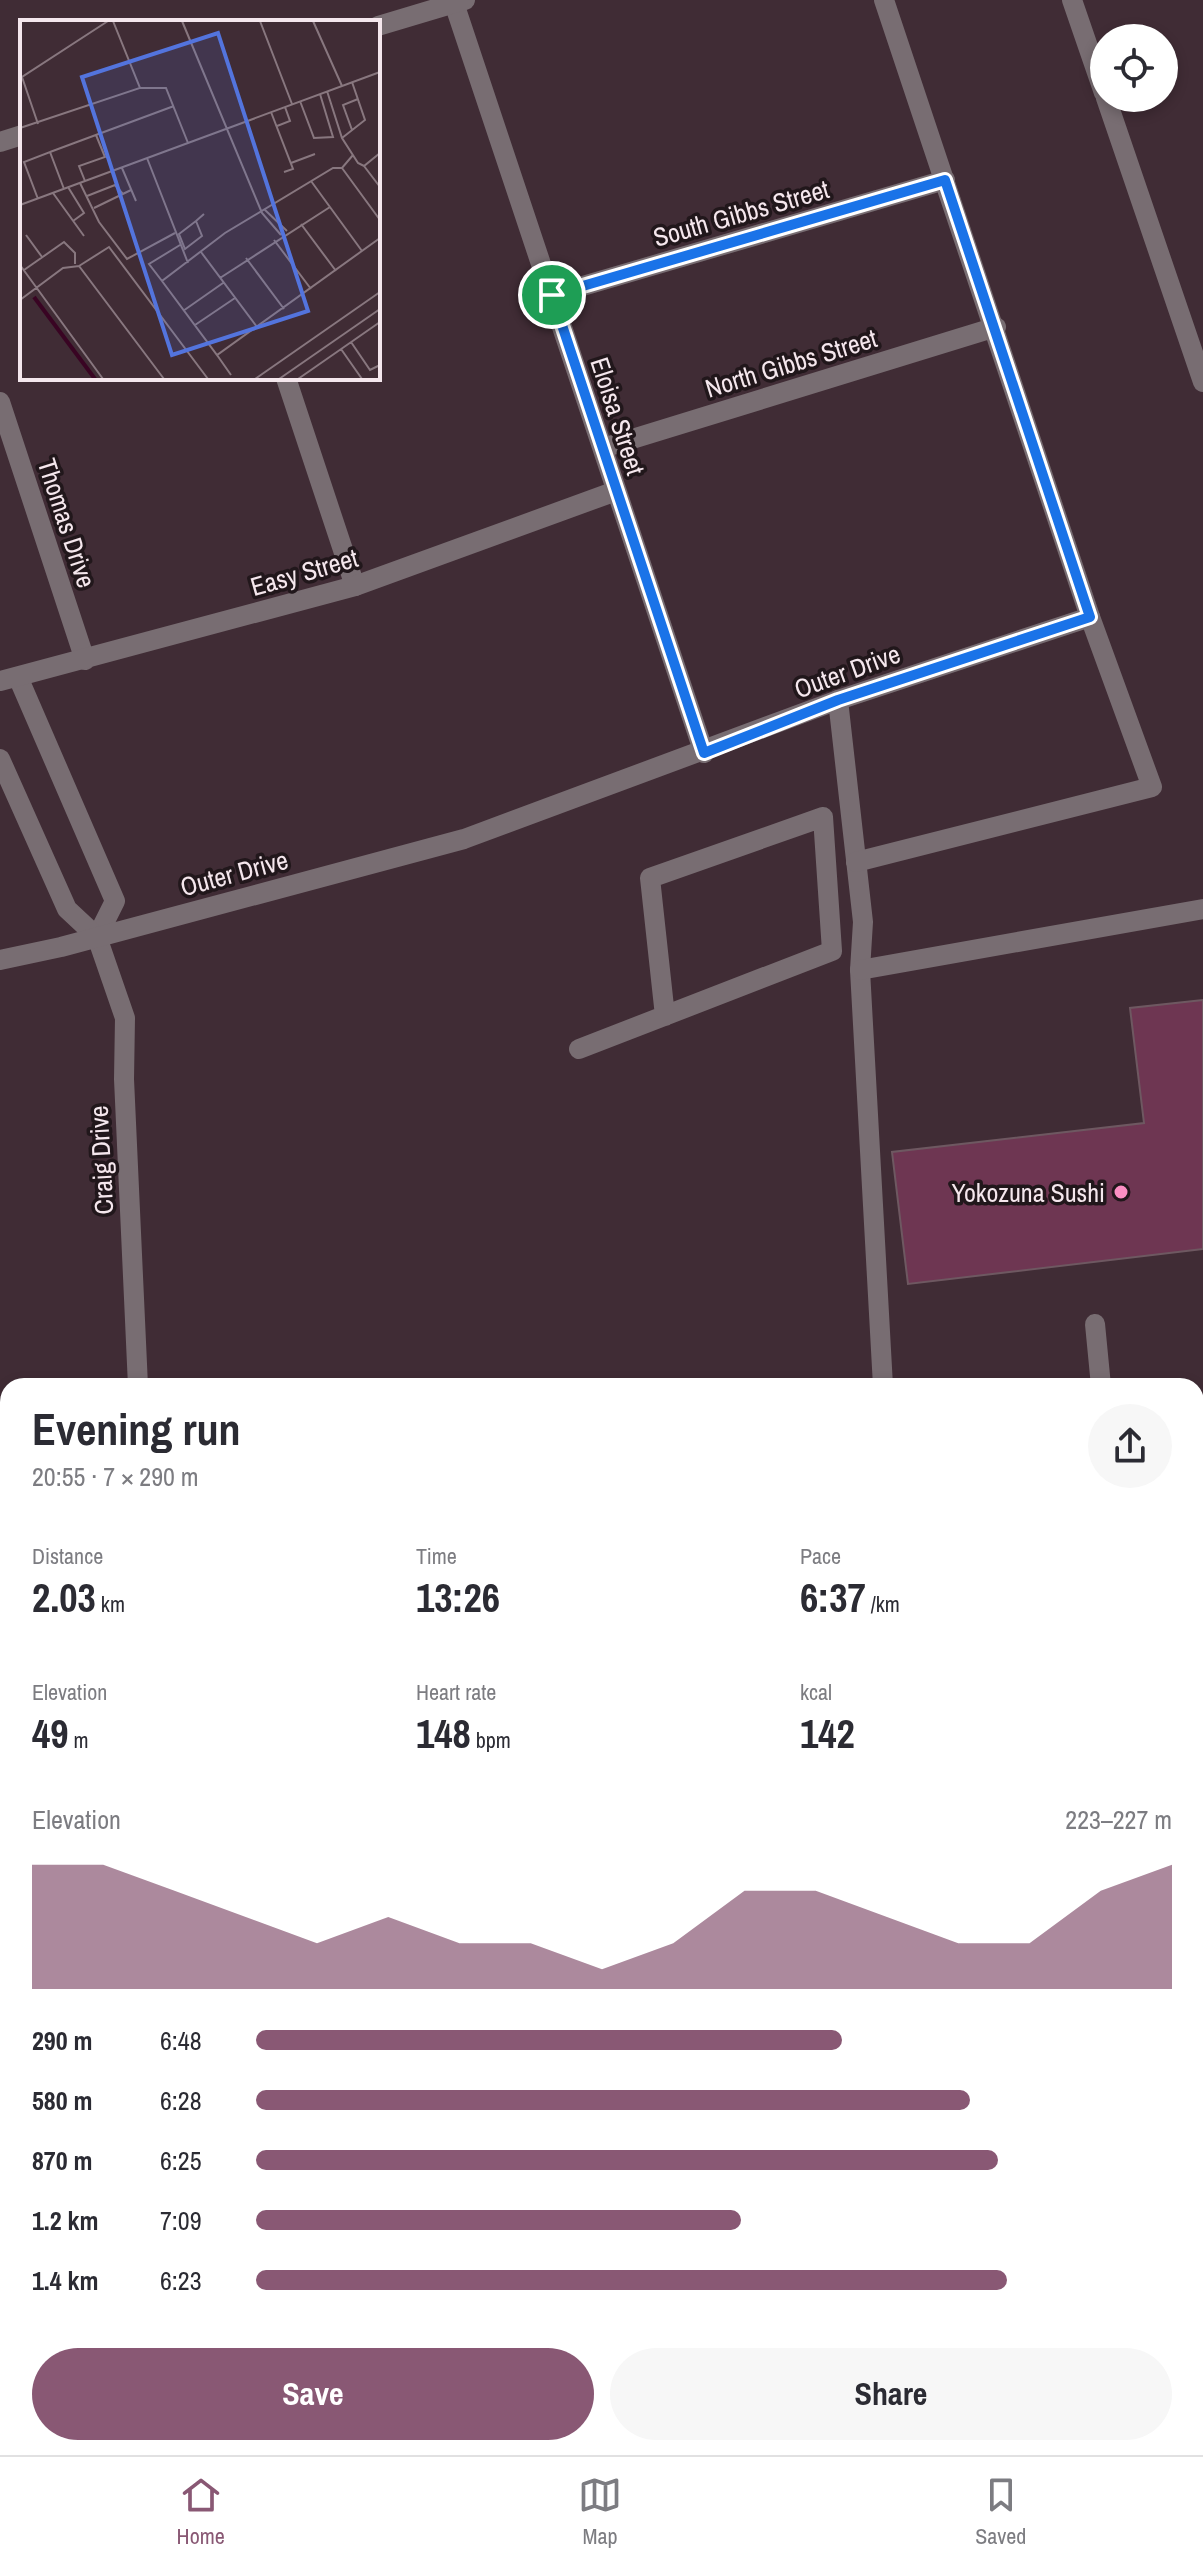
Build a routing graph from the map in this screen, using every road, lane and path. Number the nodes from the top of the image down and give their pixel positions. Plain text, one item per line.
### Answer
1 (884, 0) edge
2 (1072, 0) edge
3 (459, 2) edge
4 (380, 25) edge
5 (1090, 52) edge
6 (1111, 112) edge
7 (20, 136) edge
8 (0, 142) edge
9 (945, 180) junction
10 (552, 295) junction
11 (996, 327) junction
12 (287, 380) edge
13 (1203, 382) edge
14 (0, 402) edge
15 (603, 448) junction
16 (616, 491) junction
17 (355, 586) junction
18 (1090, 617) junction
19 (85, 660) junction
20 (9, 679) edge
21 (838, 700) junction
22 (704, 753) junction
23 (0, 759) edge
24 (856, 862) junction
25 (1203, 909) edge
26 (97, 937) junction
27 (0, 960) edge
28 (860, 970) junction
29 (665, 1016) junction
30 (579, 1049) dead end
31 (1095, 1324) dead end
32 (138, 1378) edge
33 (883, 1378) edge
34 (1100, 1378) edge

1 - 9 street
2 - 5 street
3 - 4 street
3 - 10 street, Eloisa Street
6 - 13 street
7 - 8 street
9 - 10 street, South Gibbs Street
9 - 11 street
10 - 15 street, Eloisa Street
11 - 15 street, North Gibbs Street
11 - 18 street
12 - 17 street
14 - 19 street, Thomas Drive
15 - 16 street, Eloisa Street
16 - 17 street, Easy Street
16 - 22 street, Eloisa Street
17 - 19 street, Easy Street
18 - 21 street, Outer Drive
18 - 24 street
19 - 20 street, Easy Street
20 - 26 street
21 - 22 street, Outer Drive
21 - 24 street
22 - 26 street, Outer Drive
23 - 26 street, Craig Drive
24 - 28 street
25 - 28 street
26 - 27 street, Outer Drive
26 - 32 street, Craig Drive
28 - 33 street
29 - 29 street
29 - 30 street
31 - 34 street

